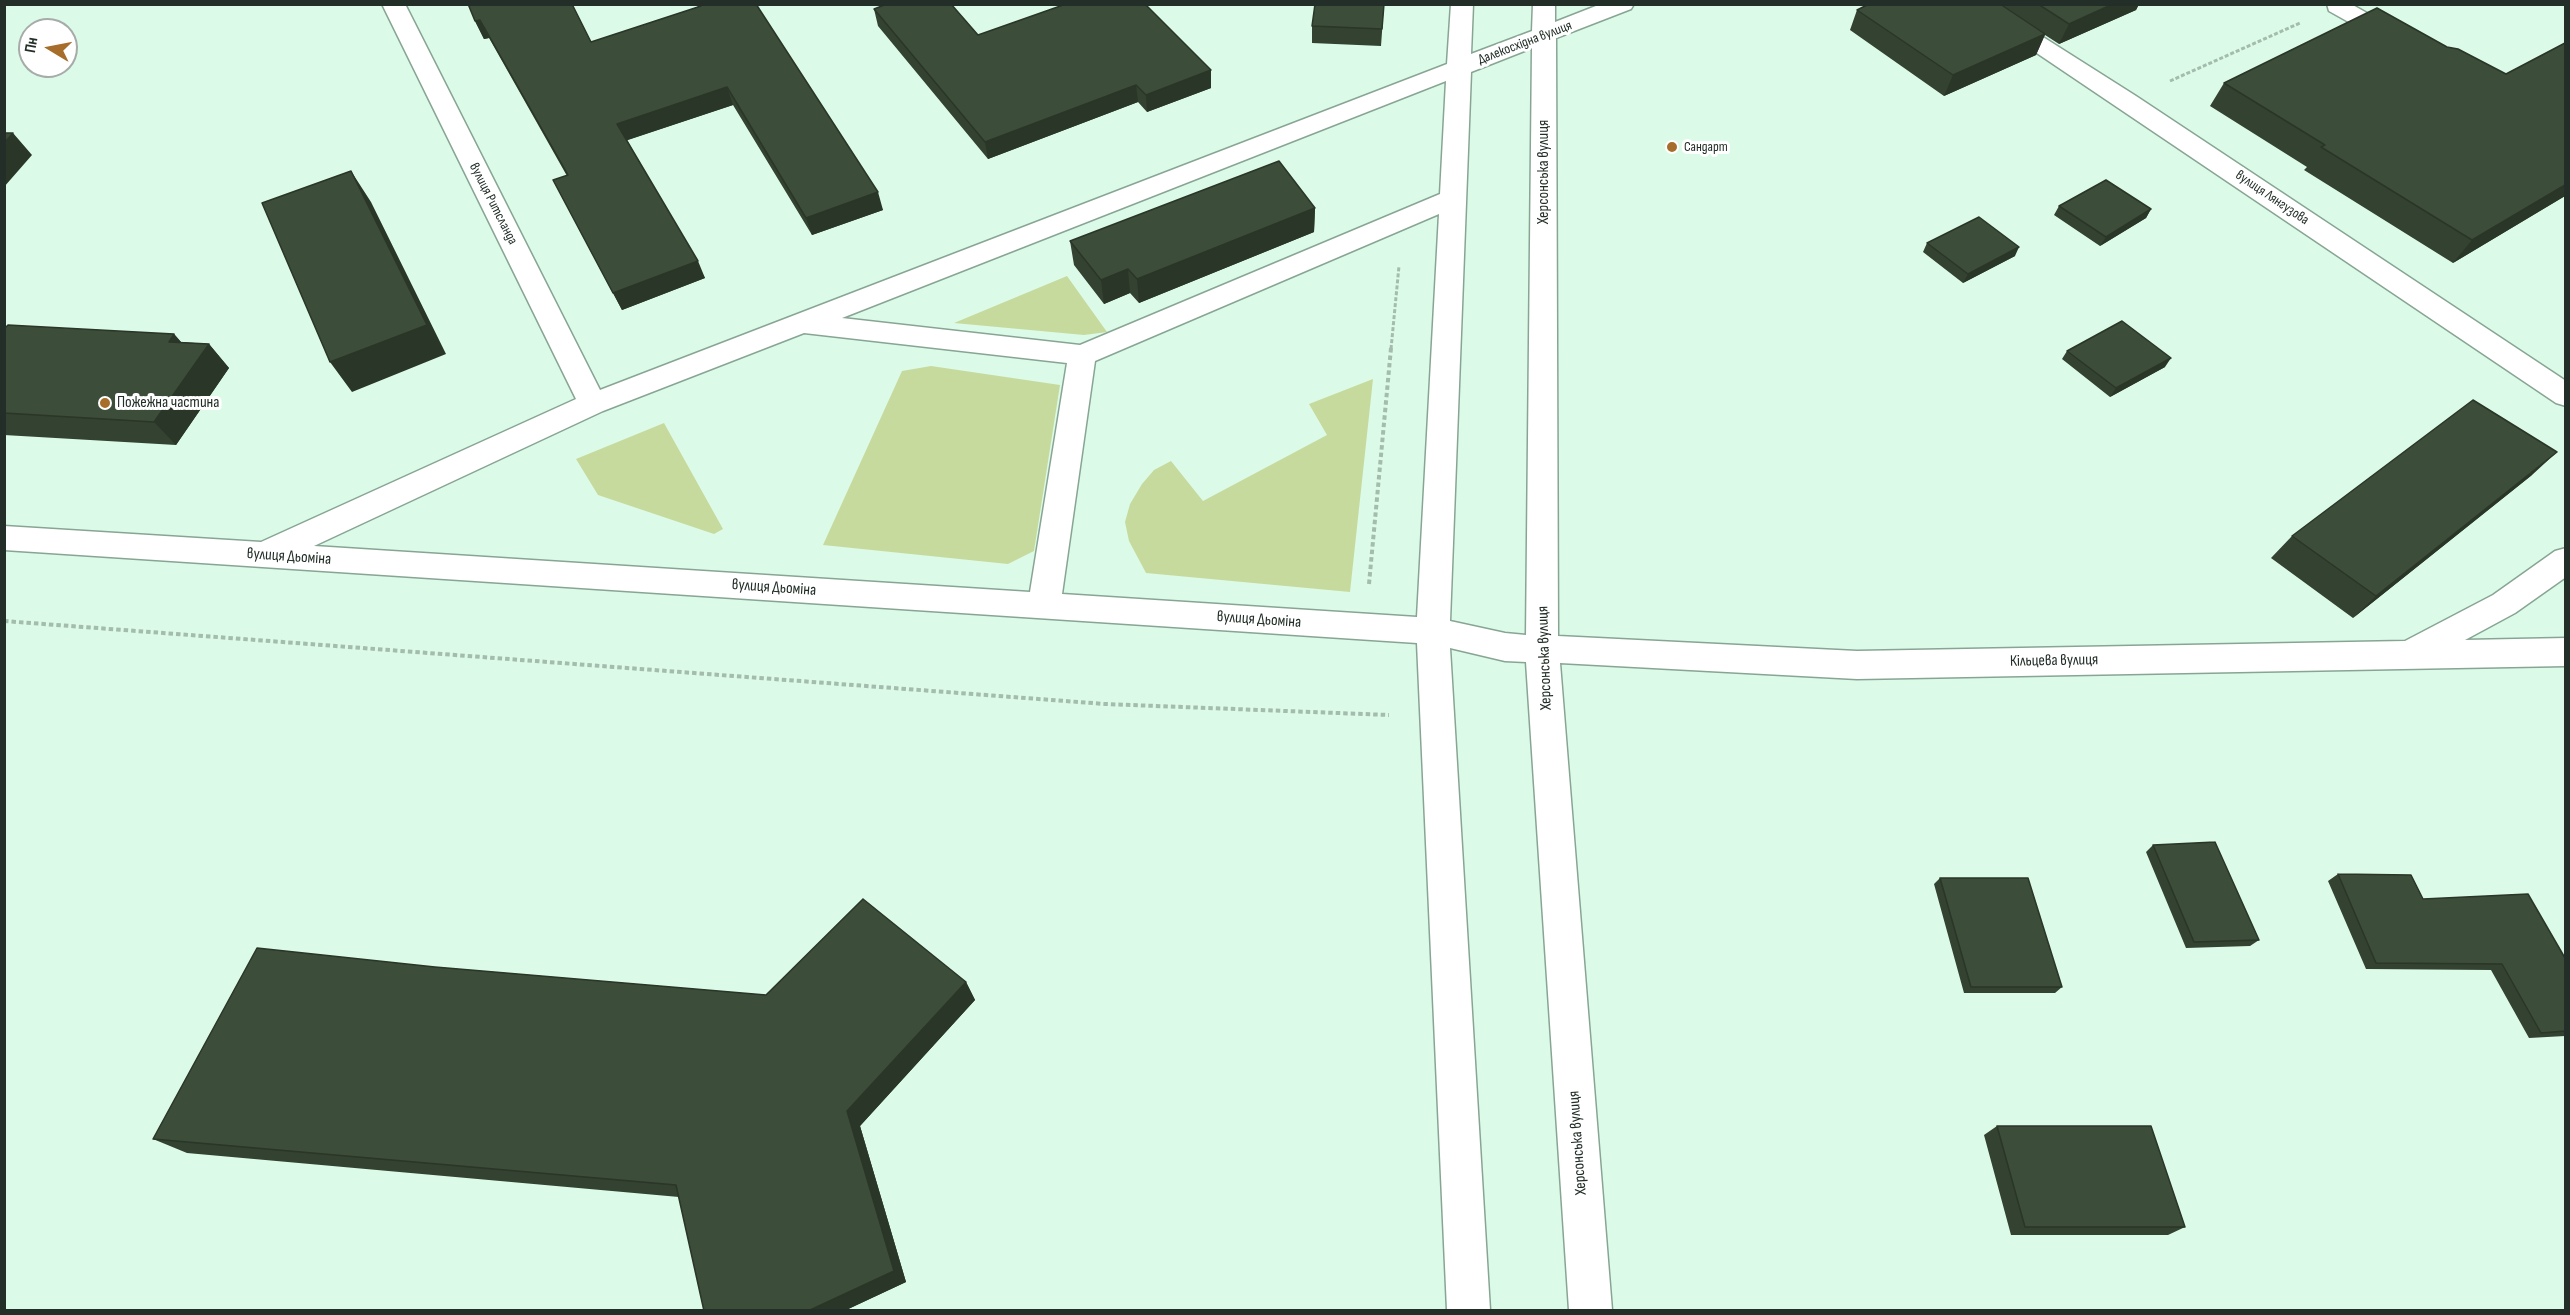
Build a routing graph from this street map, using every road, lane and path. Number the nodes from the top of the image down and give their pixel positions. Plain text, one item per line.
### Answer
1 (393, 4) edge
2 (1462, 4) edge
3 (1623, 4) edge
4 (1975, 4) edge
5 (2338, 5) edge
6 (1544, 20) edge
7 (2419, 51) edge
8 (1460, 67) junction
9 (2127, 101) junction
10 (1454, 198) junction
11 (1404, 219) junction
12 (801, 323) junction
13 (1082, 355) junction
14 (2565, 396) edge
15 (593, 404) junction
16 (4, 538) edge
17 (263, 555) junction
18 (2565, 560) edge
19 (1044, 606) junction
20 (4, 621) edge
21 (1365, 627) junction
22 (1433, 631) junction
23 (1542, 649) junction
24 (2565, 652) edge
25 (2411, 654) junction
26 (1438, 716) junction
27 (1468, 1311) edge
28 (1590, 1311) edge

1 - 15 street, вулиця Ритсланда
2 - 8 street
3 - 6 street, Далекосхідна вулиця
4 - 9 street, вулиця Лянгузова
5 - 7 street
5 - 9 path
6 - 8 street, Далекосхідна вулиця
6 - 23 street, Херсонська вулиця
8 - 10 street
8 - 12 street, Далекосхідна вулиця
9 - 14 street, вулиця Лянгузова
10 - 11 street
10 - 22 street
11 - 13 street
11 - 21 path
12 - 13 street
12 - 15 street, Далекосхідна вулиця
13 - 19 street
15 - 17 street, Далекосхідна вулиця
16 - 17 street, вулиця Дьоміна
17 - 19 street, вулиця Дьоміна
18 - 25 street
19 - 21 street, вулиця Дьоміна
20 - 26 path
21 - 22 street, вулиця Дьоміна
22 - 23 street, вулиця Дьоміна
22 - 26 street
23 - 25 street, Кільцева вулиця
23 - 28 street, Херсонська вулиця
24 - 25 street, Кільцева вулиця
26 - 27 street

